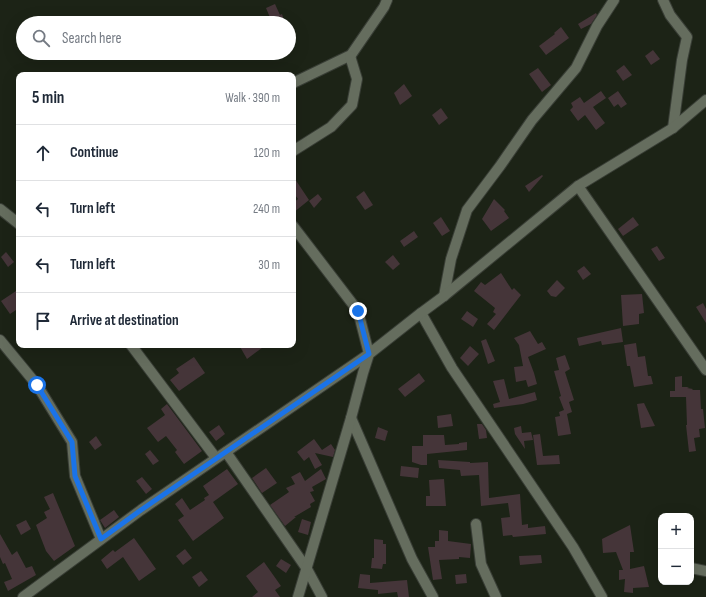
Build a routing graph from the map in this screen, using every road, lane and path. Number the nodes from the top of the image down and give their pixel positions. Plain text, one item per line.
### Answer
1 (386, 0) edge
2 (614, 0) edge
3 (663, 0) edge
4 (350, 56) dead end
5 (296, 82) edge
6 (706, 100) edge
7 (673, 128) junction
8 (296, 149) edge
9 (578, 186) junction
10 (0, 209) edge
11 (16, 222) edge
12 (296, 230) edge
13 (444, 296) junction
14 (421, 313) junction
15 (0, 340) edge
16 (133, 348) edge
17 (369, 354) junction
18 (706, 370) edge
19 (351, 418) junction
20 (226, 452) junction
21 (216, 458) junction
22 (476, 524) dead end
23 (101, 539) junction
24 (307, 569) junction
25 (694, 569) edge
26 (706, 571) edge
27 (23, 597) edge
28 (298, 597) edge
29 (322, 597) edge
30 (433, 597) edge
31 (496, 597) edge
32 (602, 597) edge

1 - 5 street
2 - 13 street
3 - 7 street
4 - 8 street
6 - 7 street
7 - 9 street
9 - 13 street
9 - 18 street
10 - 11 street
12 - 17 street
13 - 14 street
14 - 17 street
14 - 32 street
15 - 23 street
16 - 21 street
17 - 19 street
17 - 20 street
19 - 24 street
19 - 30 street
20 - 21 street
20 - 24 street
21 - 23 street
22 - 31 street
23 - 27 street
24 - 28 street
24 - 29 street
25 - 26 street

